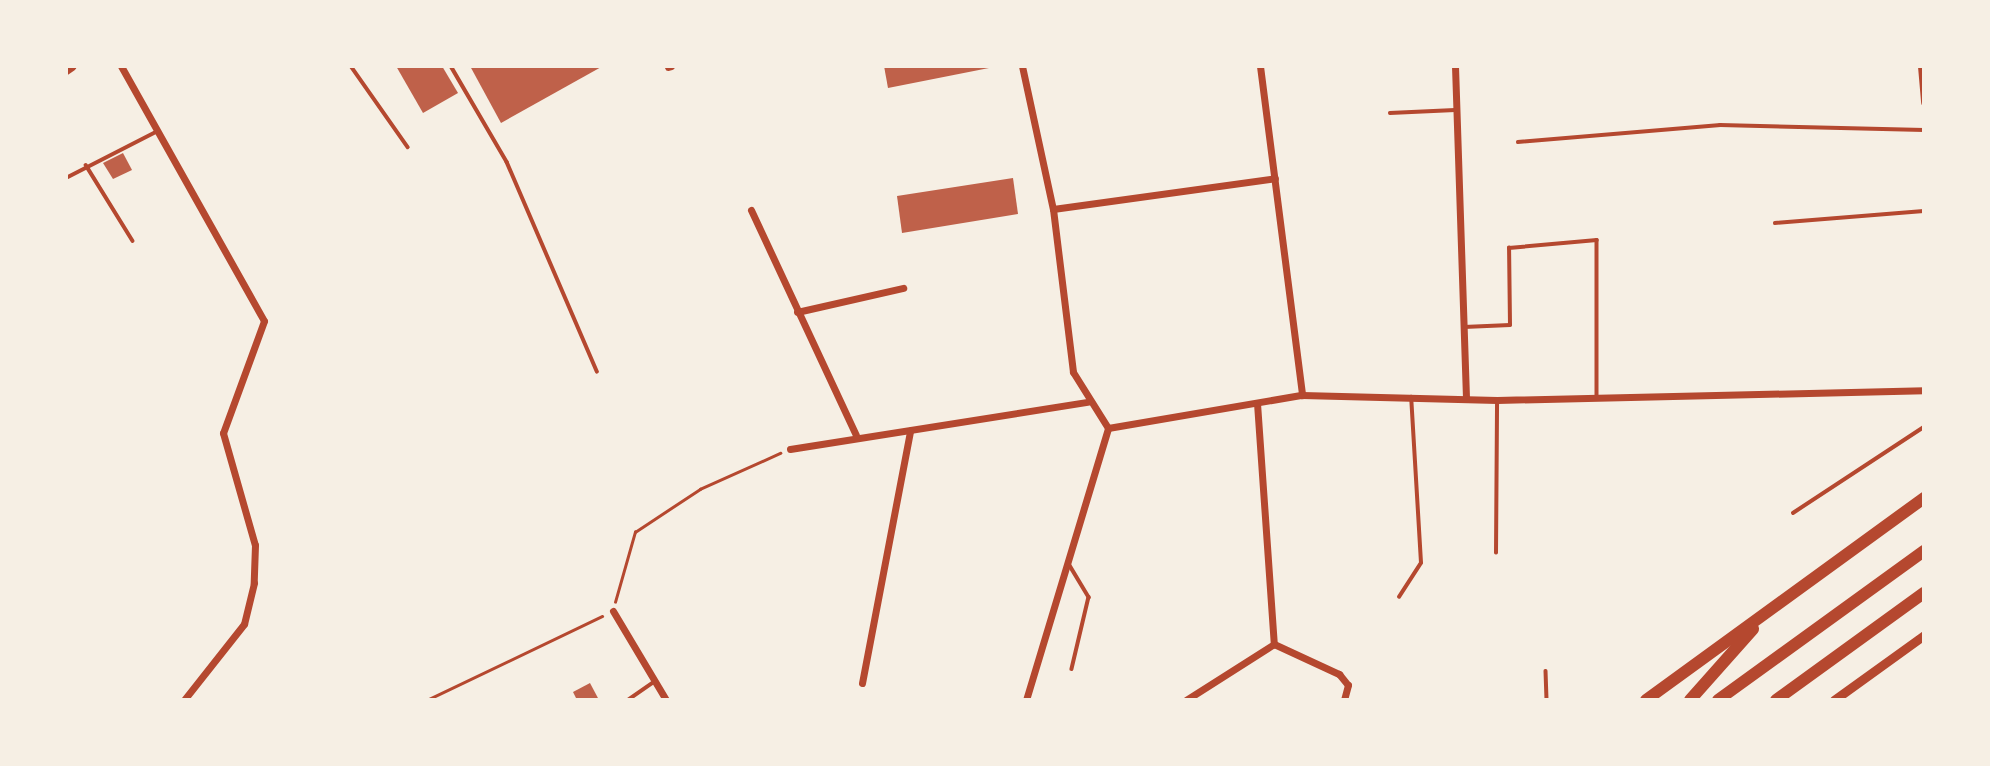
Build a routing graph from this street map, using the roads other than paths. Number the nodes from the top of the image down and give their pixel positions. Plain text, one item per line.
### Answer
1 (72, 66) edge
2 (121, 66) edge
3 (351, 66) edge
4 (451, 66) edge
5 (1022, 66) edge
6 (1260, 66) edge
7 (1455, 66) edge
8 (1922, 66) edge
9 (66, 70) edge
10 (1923, 75) edge
11 (1923, 102) edge
12 (1457, 110) junction
13 (1391, 113) dead end
14 (1923, 130) edge
15 (158, 131) junction
16 (1518, 142) dead end
17 (408, 147) dead end
18 (86, 165) junction
19 (66, 178) edge
20 (1275, 178) junction
21 (1053, 209) junction
22 (751, 210) dead end
23 (1923, 211) edge
24 (1775, 223) dead end
25 (133, 241) dead end
26 (903, 288) dead end
27 (797, 312) junction
28 (1464, 327) junction
29 (597, 371) dead end
30 (1923, 390) edge
31 (1302, 395) junction
32 (1597, 396) junction
33 (1412, 397) junction
34 (1466, 398) junction
35 (1497, 400) junction
36 (1087, 402) junction
37 (1257, 403) junction
38 (1923, 427) edge
39 (1108, 428) junction
40 (910, 431) junction
41 (856, 435) junction
42 (790, 449) road end
43 (1923, 498) edge
44 (1793, 513) dead end
45 (1923, 551) edge
46 (1496, 553) dead end
47 (1067, 563) junction
48 (1923, 593) edge
49 (1399, 597) dead end
50 (1770, 610) junction
51 (613, 611) road end
52 (1923, 635) edge
53 (1274, 644) junction
54 (1072, 669) dead end
55 (1546, 671) dead end
56 (655, 681) junction
57 (862, 683) dead end
58 (184, 699) edge
59 (628, 699) edge
60 (666, 699) edge
61 (1026, 699) edge
62 (1186, 699) edge
63 (1344, 699) edge
64 (1548, 699) edge
65 (1646, 699) edge
66 (1690, 699) edge
67 (1718, 699) edge
68 (1776, 699) edge
69 (1834, 699) edge

1 - 9 main road
2 - 15 street
3 - 17 lane
4 - 29 lane
5 - 21 street
6 - 20 street
7 - 12 street
8 - 10 street
10 - 11 street
12 - 13 lane
12 - 28 street
14 - 16 lane
15 - 18 lane
15 - 58 street
18 - 19 lane
18 - 25 lane
20 - 21 street
20 - 31 street
21 - 36 street
22 - 27 street
23 - 24 lane
26 - 27 street
27 - 41 street
28 - 32 lane
28 - 34 street
30 - 32 street
31 - 33 street
31 - 37 street
32 - 35 street
33 - 34 street
33 - 49 lane
34 - 35 street
35 - 46 lane
36 - 39 street
36 - 40 street
37 - 39 street
37 - 53 street
38 - 44 lane
39 - 47 street
40 - 41 street
40 - 57 street
41 - 42 street
43 - 50 highway
45 - 67 highway
47 - 54 lane
47 - 61 street
48 - 68 highway
50 - 65 highway
50 - 66 highway
51 - 56 street
52 - 69 street
53 - 62 street
53 - 63 street
55 - 64 lane
56 - 59 lane
56 - 60 street

